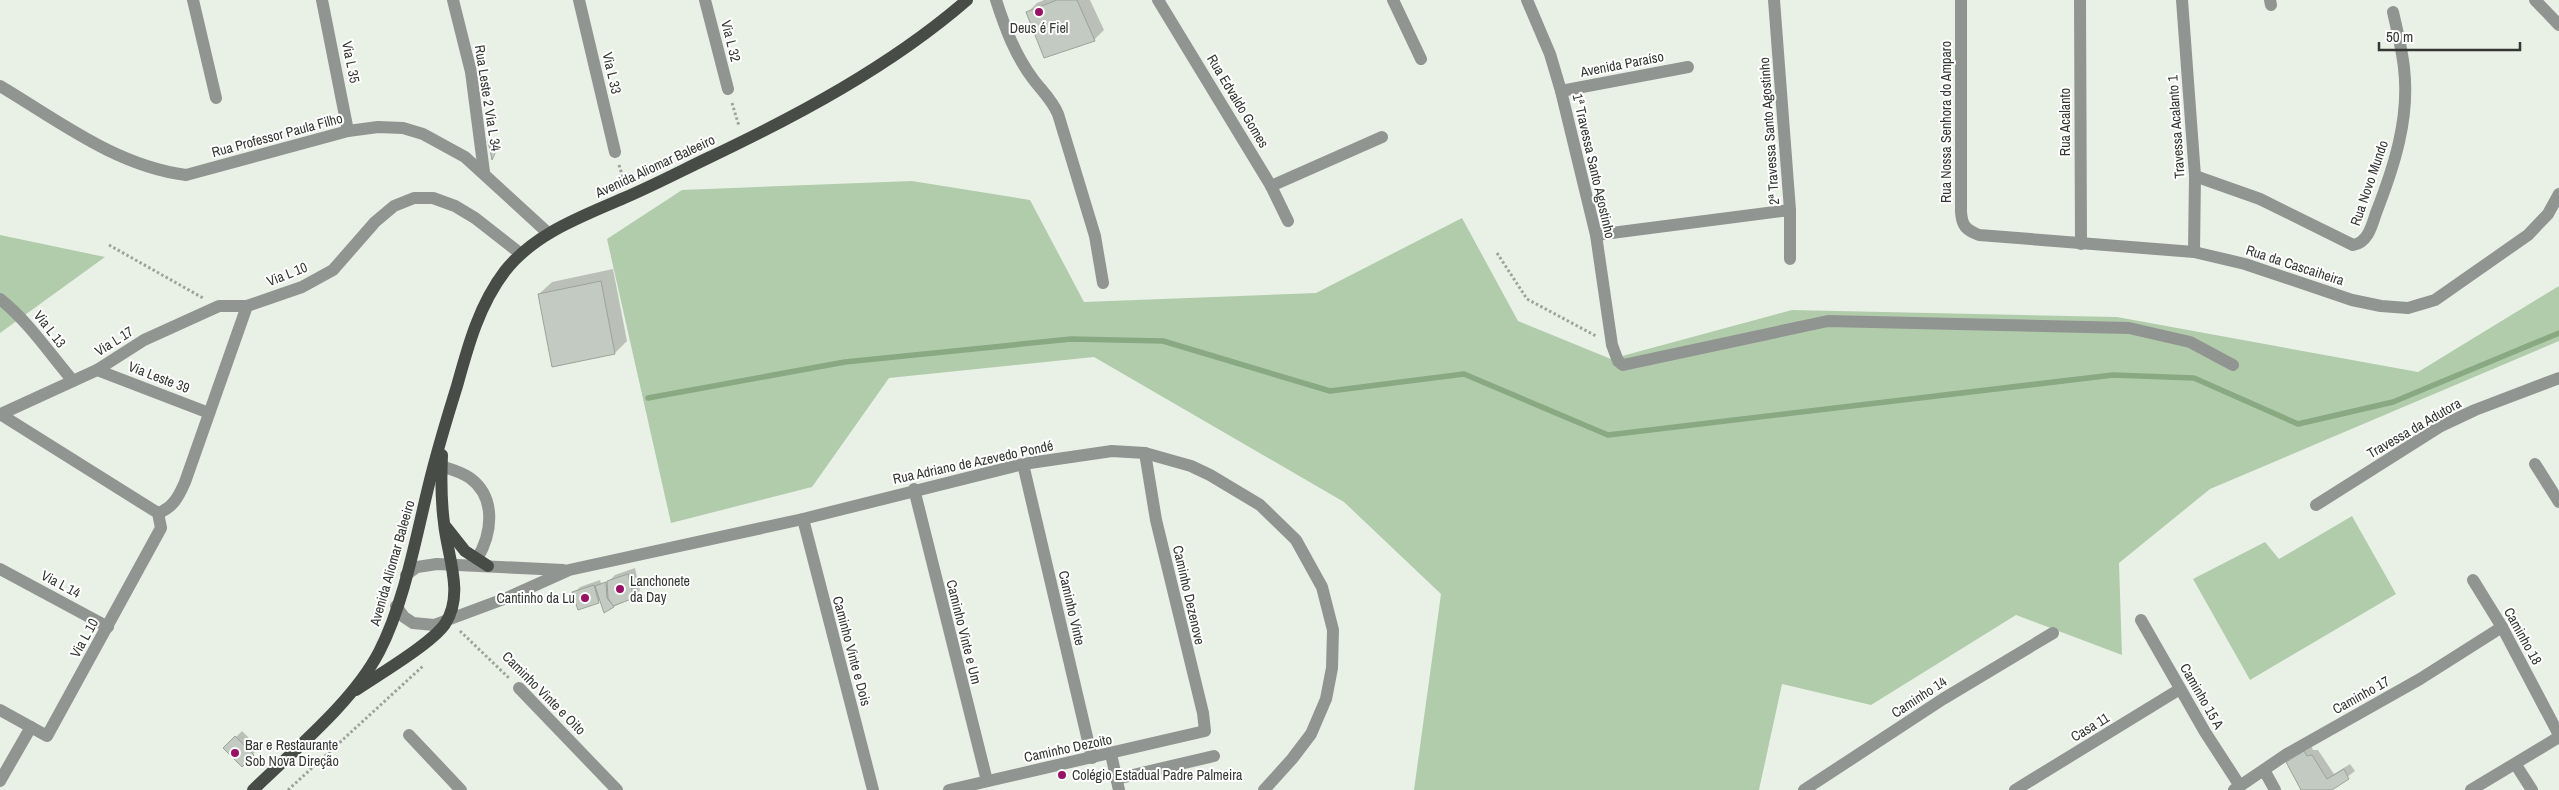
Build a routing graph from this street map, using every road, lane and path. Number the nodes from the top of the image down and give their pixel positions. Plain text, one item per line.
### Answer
1 (193, 0) edge
2 (322, 0) edge
3 (454, 0) edge
4 (579, 0) edge
5 (705, 0) edge
6 (967, 0) edge
7 (996, 0) edge
8 (1158, 0) edge
9 (1393, 0) edge
10 (1527, 0) edge
11 (1774, 0) edge
12 (1960, 0) edge
13 (2080, 0) edge
14 (2182, 0) edge
15 (2535, 0) edge
16 (2393, 12) dead end
17 (2559, 25) edge
18 (1421, 60) dead end
19 (1688, 67) dead end
20 (0, 86) edge
21 (728, 89) joint
22 (1561, 91) junction
23 (216, 98) dead end
24 (348, 131) junction
25 (1382, 137) dead end
26 (744, 141) junction
27 (616, 152) joint
28 (484, 172) junction
29 (2195, 176) junction
30 (1271, 186) junction
31 (2559, 194) edge
32 (628, 196) junction
33 (1790, 210) junction
34 (1288, 221) dead end
35 (548, 233) junction
36 (1596, 235) junction
37 (1979, 235) joint
38 (2080, 244) junction
39 (109, 245) dead end
40 (2194, 252) junction
41 (1497, 253) dead end
42 (521, 254) junction
43 (1790, 259) dead end
44 (1103, 283) dead end
45 (0, 299) edge
46 (219, 306) junction
47 (247, 306) junction
48 (1612, 345) junction
49 (2233, 365) dead end
50 (98, 370) junction
51 (2559, 378) edge
52 (74, 381) junction
53 (210, 413) junction
54 (0, 414) edge
55 (444, 432) junction
56 (1145, 453) junction
57 (1022, 464) junction
58 (2536, 464) dead end
59 (441, 466) junction
60 (914, 489) junction
61 (2559, 502) edge
62 (2316, 505) dead end
63 (158, 513) junction
64 (803, 519) junction
65 (444, 523) junction
66 (482, 562) junction
67 (451, 564) junction
68 (0, 568) edge
69 (569, 570) junction
70 (406, 575) junction
71 (2473, 580) dead end
72 (396, 606) junction
73 (448, 618) junction
74 (2141, 620) dead end
75 (108, 627) junction
76 (2502, 627) junction
77 (460, 632) junction
78 (2053, 633) dead end
79 (453, 638) dead end
80 (424, 665) dead end
81 (519, 688) joint
82 (2180, 689) junction
83 (350, 694) junction
84 (0, 710) edge
85 (31, 728) junction
86 (408, 735) dead end
87 (1193, 735) joint
88 (2559, 736) edge
89 (1111, 754) junction
90 (1214, 756) dead end
91 (1092, 758) junction
92 (2516, 765) junction
93 (2264, 770) junction
94 (0, 781) edge
95 (987, 781) junction
96 (1117, 784) edge
97 (2237, 788) edge
98 (254, 790) edge
99 (288, 790) edge
100 (462, 790) edge
101 (618, 790) edge
102 (873, 790) edge
103 (949, 790) edge
104 (1264, 790) edge
105 (1804, 790) edge
106 (2015, 790) edge
107 (2275, 790) edge
108 (2471, 790) edge
109 (2532, 790) edge

1 - 23 street
2 - 24 street, Via L 35
3 - 28 street, Rua Leste 2 Via L 34
4 - 27 street, Via L 33
5 - 21 street, Via L 32
6 - 26 main road, Avenida Aliomar Baleeiro
7 - 44 street
8 - 30 street, Rua Edvaldo Gomes
9 - 18 street
10 - 22 street, 1ª Travessa Santo Agostinho
11 - 33 street, 2ª Travessa Santo Agostinho
12 - 37 street, Rua Nossa Senhora do Amparo
13 - 38 street, Rua Acalanto
14 - 29 street, Travessa Acalanto 1
15 - 17 street
16 - 29 street, Rua Novo Mundo
19 - 22 street, Avenida Paraíso
20 - 24 street, Rua Professor Paula Filho
21 - 26 path
22 - 36 street, 1ª Travessa Santo Agostinho
24 - 28 street, Rua Professor Paula Filho
25 - 30 street
26 - 32 main road, Avenida Aliomar Baleeiro
27 - 32 path
28 - 35 street, Rua Professor Paula Filho
29 - 40 street, Travessa Acalanto 1
30 - 34 street, Rua Edvaldo Gomes
31 - 40 street, Rua da Cascaiheira
32 - 35 main road, Avenida Aliomar Baleeiro
33 - 36 street
33 - 43 street, 2ª Travessa Santo Agostinho
35 - 42 main road, Avenida Aliomar Baleeiro
36 - 48 street, 1ª Travessa Santo Agostinho
37 - 38 street, Rua da Cascaiheira
38 - 40 street, Rua da Cascaiheira
39 - 46 path
41 - 48 path
42 - 47 street, Via L 10
42 - 55 main road, Avenida Aliomar Baleeiro
45 - 52 street, Via L 13
46 - 47 street, Via L 17
46 - 50 street, Via L 17
47 - 53 street
48 - 49 street
50 - 52 street, Via L 17
50 - 53 street, Via Leste 39
51 - 62 street, Travessa da Adutora
52 - 54 street, Via L 17
53 - 63 street
54 - 63 street, Via L 17
55 - 59 main road, Avenida Aliomar Baleeiro
55 - 70 main road, Avenida Aliomar Baleeiro
56 - 57 street, Rua Adriano de Azevedo Pondé
56 - 87 street, Caminho Dezenove
56 - 104 street, Rua Adriano de Azevedo Pondé
57 - 60 street, Rua Adriano de Azevedo Pondé
57 - 91 street, Caminho Vinte
58 - 61 street
59 - 65 main road, Avenida Aliomar Baleeiro
59 - 66 street
60 - 64 street, Rua Adriano de Azevedo Pondé
60 - 95 street, Caminho Vinte e Um
63 - 75 street, Via L 10
64 - 69 street, Rua Adriano de Azevedo Pondé
64 - 102 street, Caminho Vinte e Dois
65 - 66 main road
65 - 67 main road, Avenida Aliomar Baleeiro
66 - 67 street, Rua Adriano de Azevedo Pondé
66 - 69 street, Rua Adriano de Azevedo Pondé
67 - 70 street, Rua Adriano de Azevedo Pondé
67 - 73 main road, Avenida Aliomar Baleeiro
68 - 75 street, Via L 14
69 - 73 street, Rua Adriano de Azevedo Pondé
70 - 72 main road, Avenida Aliomar Baleeiro
71 - 76 street, Caminho 18
72 - 73 street, Rua Adriano de Azevedo Pondé
72 - 83 main road, Avenida Aliomar Baleeiro
73 - 77 path, Caminho Vinte e Oito
73 - 83 main road, Avenida Aliomar Baleeiro
74 - 82 street, Caminho 15 A
75 - 85 street, Via L 10
76 - 88 street, Caminho 18
76 - 93 street, Caminho 17
77 - 79 path
77 - 81 path, Caminho Vinte e Oito
78 - 105 street, Caminho 14
80 - 99 path
81 - 101 street, Caminho Vinte e Oito
82 - 97 street, Caminho 15 A
82 - 106 street, Casa 11
83 - 98 main road, Avenida Aliomar Baleeiro
84 - 85 street
85 - 94 street
86 - 100 street
87 - 89 street, Caminho Dezoito
88 - 92 street
89 - 91 street, Caminho Dezoito
89 - 96 street
90 - 96 street
91 - 95 street, Caminho Dezoito
92 - 108 street
92 - 109 street
93 - 97 street, Caminho 17
93 - 107 street
95 - 103 street, Caminho Dezoito

